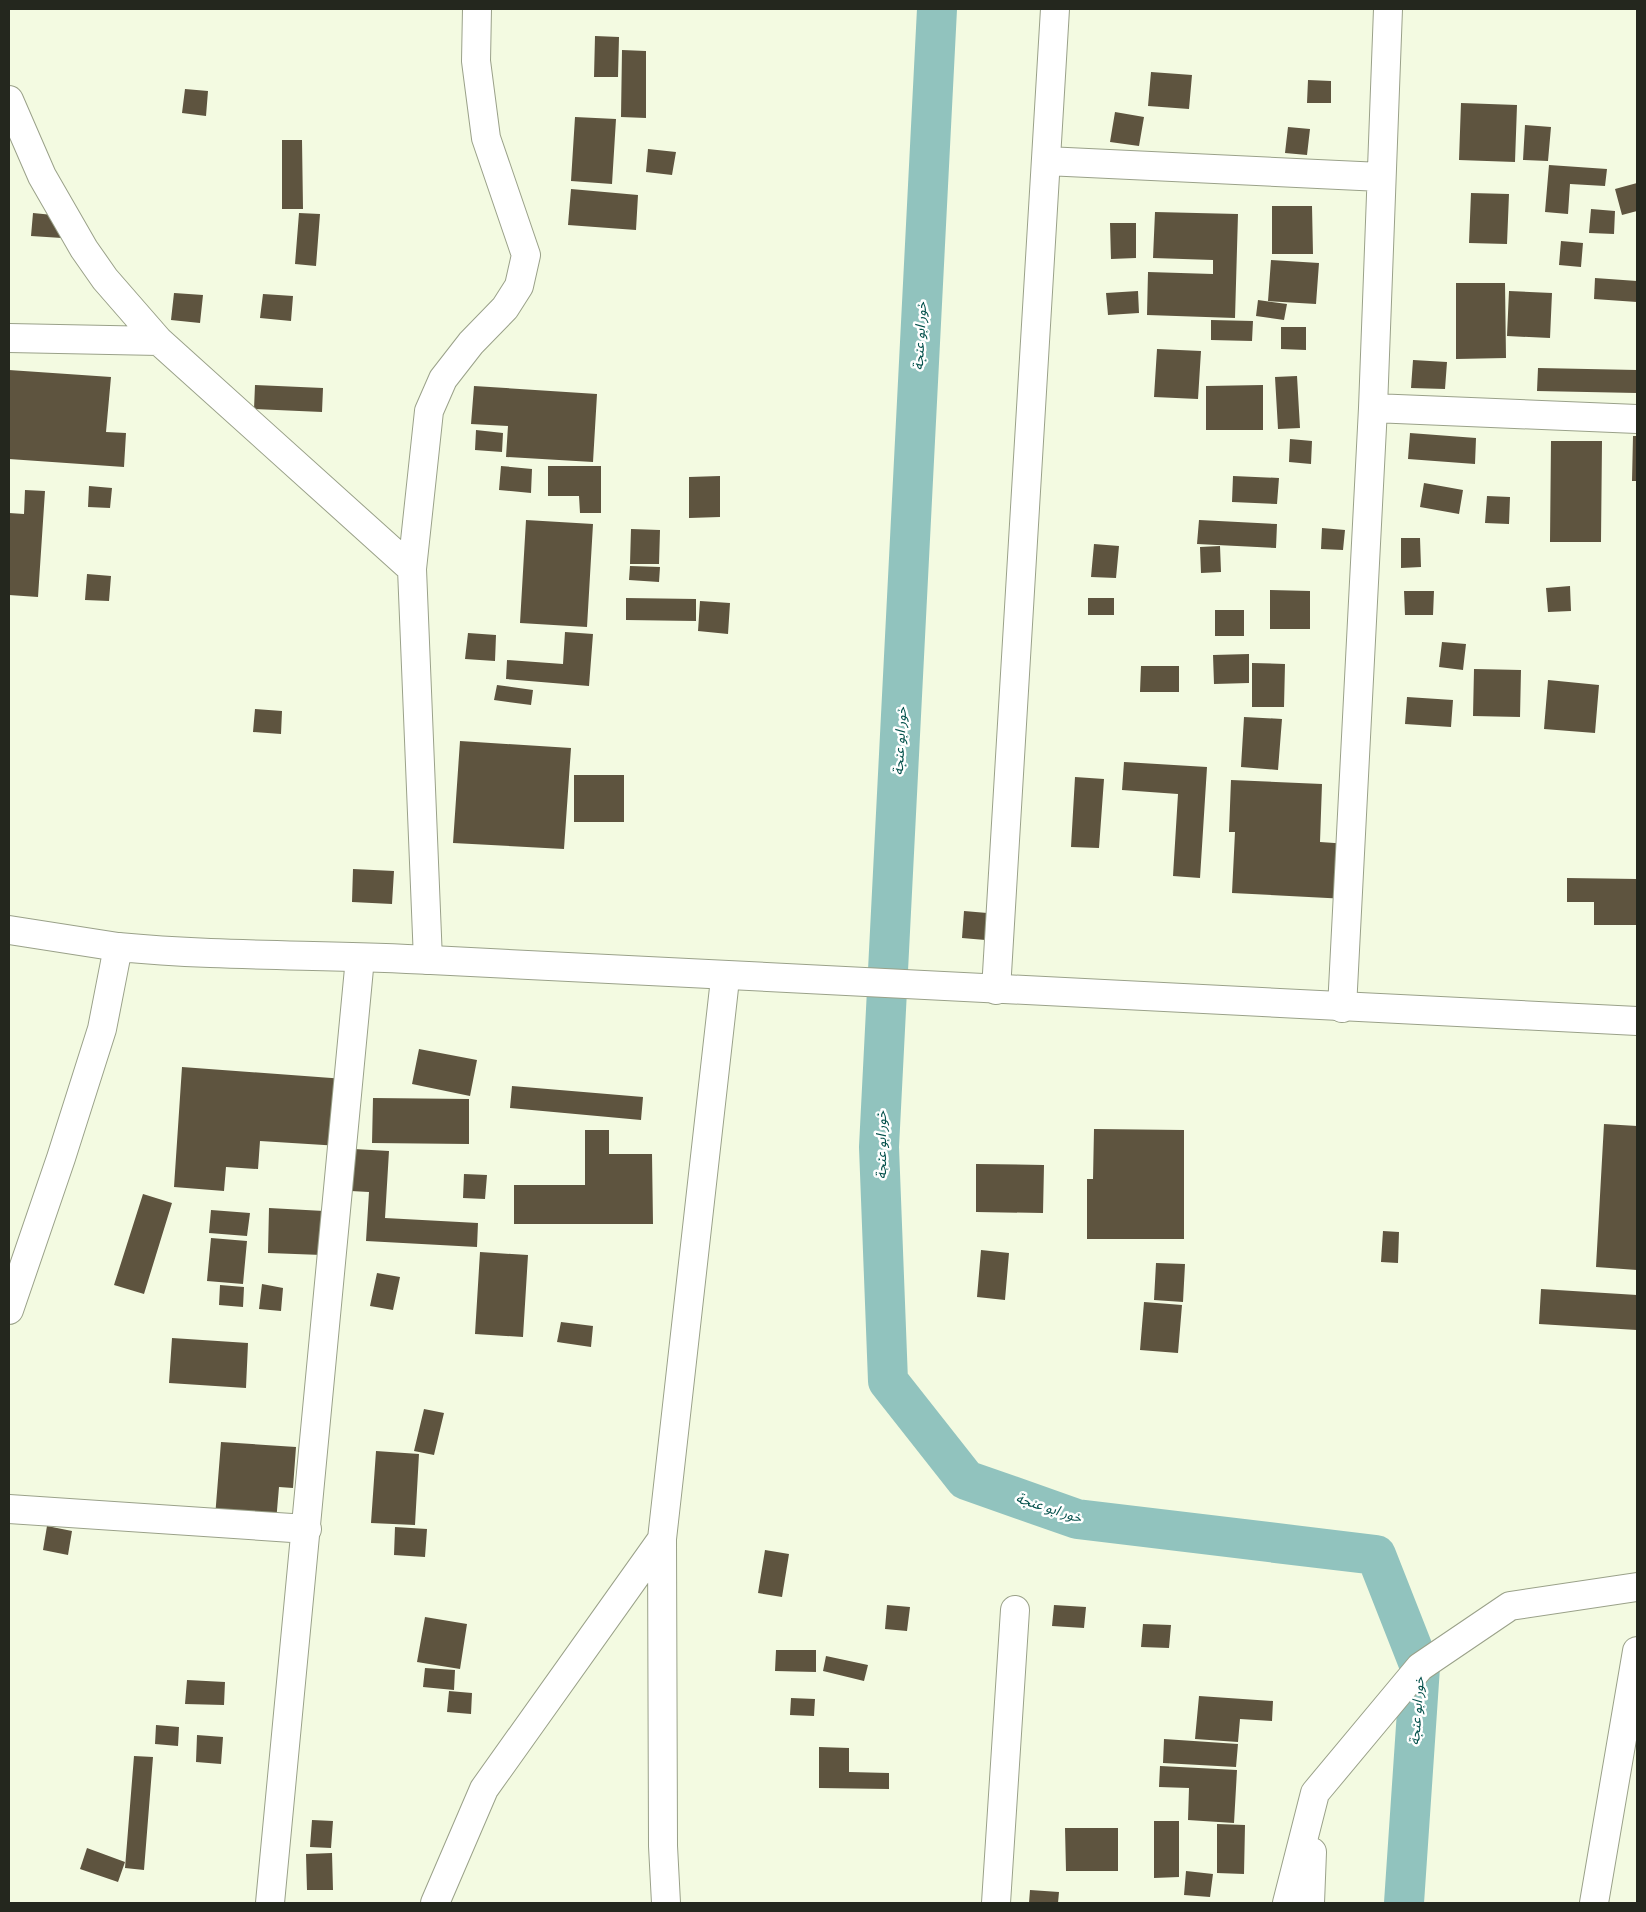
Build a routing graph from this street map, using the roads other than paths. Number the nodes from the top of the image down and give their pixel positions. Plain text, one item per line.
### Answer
1 (477, 9) edge
2 (1055, 9) edge
3 (1388, 9) edge
4 (9, 100) edge
5 (1046, 161) junction
6 (1381, 177) junction
7 (9, 338) edge
8 (159, 341) junction
9 (1373, 408) junction
10 (1637, 419) edge
11 (412, 570) junction
12 (9, 930) edge
13 (118, 947) junction
14 (360, 958) junction
15 (428, 960) junction
16 (725, 979) junction
17 (996, 990) junction
18 (1342, 1008) junction
19 (1637, 1022) edge
20 (9, 1310) edge
21 (9, 1509) edge
22 (307, 1529) junction
23 (662, 1539) junction
24 (1637, 1587) edge
25 (1015, 1610) dead end
26 (1637, 1650) edge
27 (1315, 1793) junction
28 (270, 1903) edge
29 (435, 1903) edge
30 (666, 1903) edge
31 (996, 1903) edge
32 (1288, 1903) edge
33 (1310, 1903) edge
34 (1594, 1903) edge

1 - 11 main road
2 - 5 main road
3 - 6 main road
4 - 8 main road
5 - 6 main road
5 - 17 main road
6 - 9 main road
7 - 8 main road
8 - 11 main road
9 - 10 main road
9 - 18 main road
11 - 15 main road
12 - 13 main road
13 - 14 main road
13 - 20 main road
14 - 15 main road
14 - 22 main road
15 - 16 main road
16 - 17 main road
16 - 23 main road
17 - 18 main road
18 - 19 main road
21 - 22 main road
22 - 28 main road
23 - 29 main road
23 - 30 main road
24 - 27 main road
25 - 31 main road
26 - 34 main road
27 - 32 main road
27 - 33 main road

